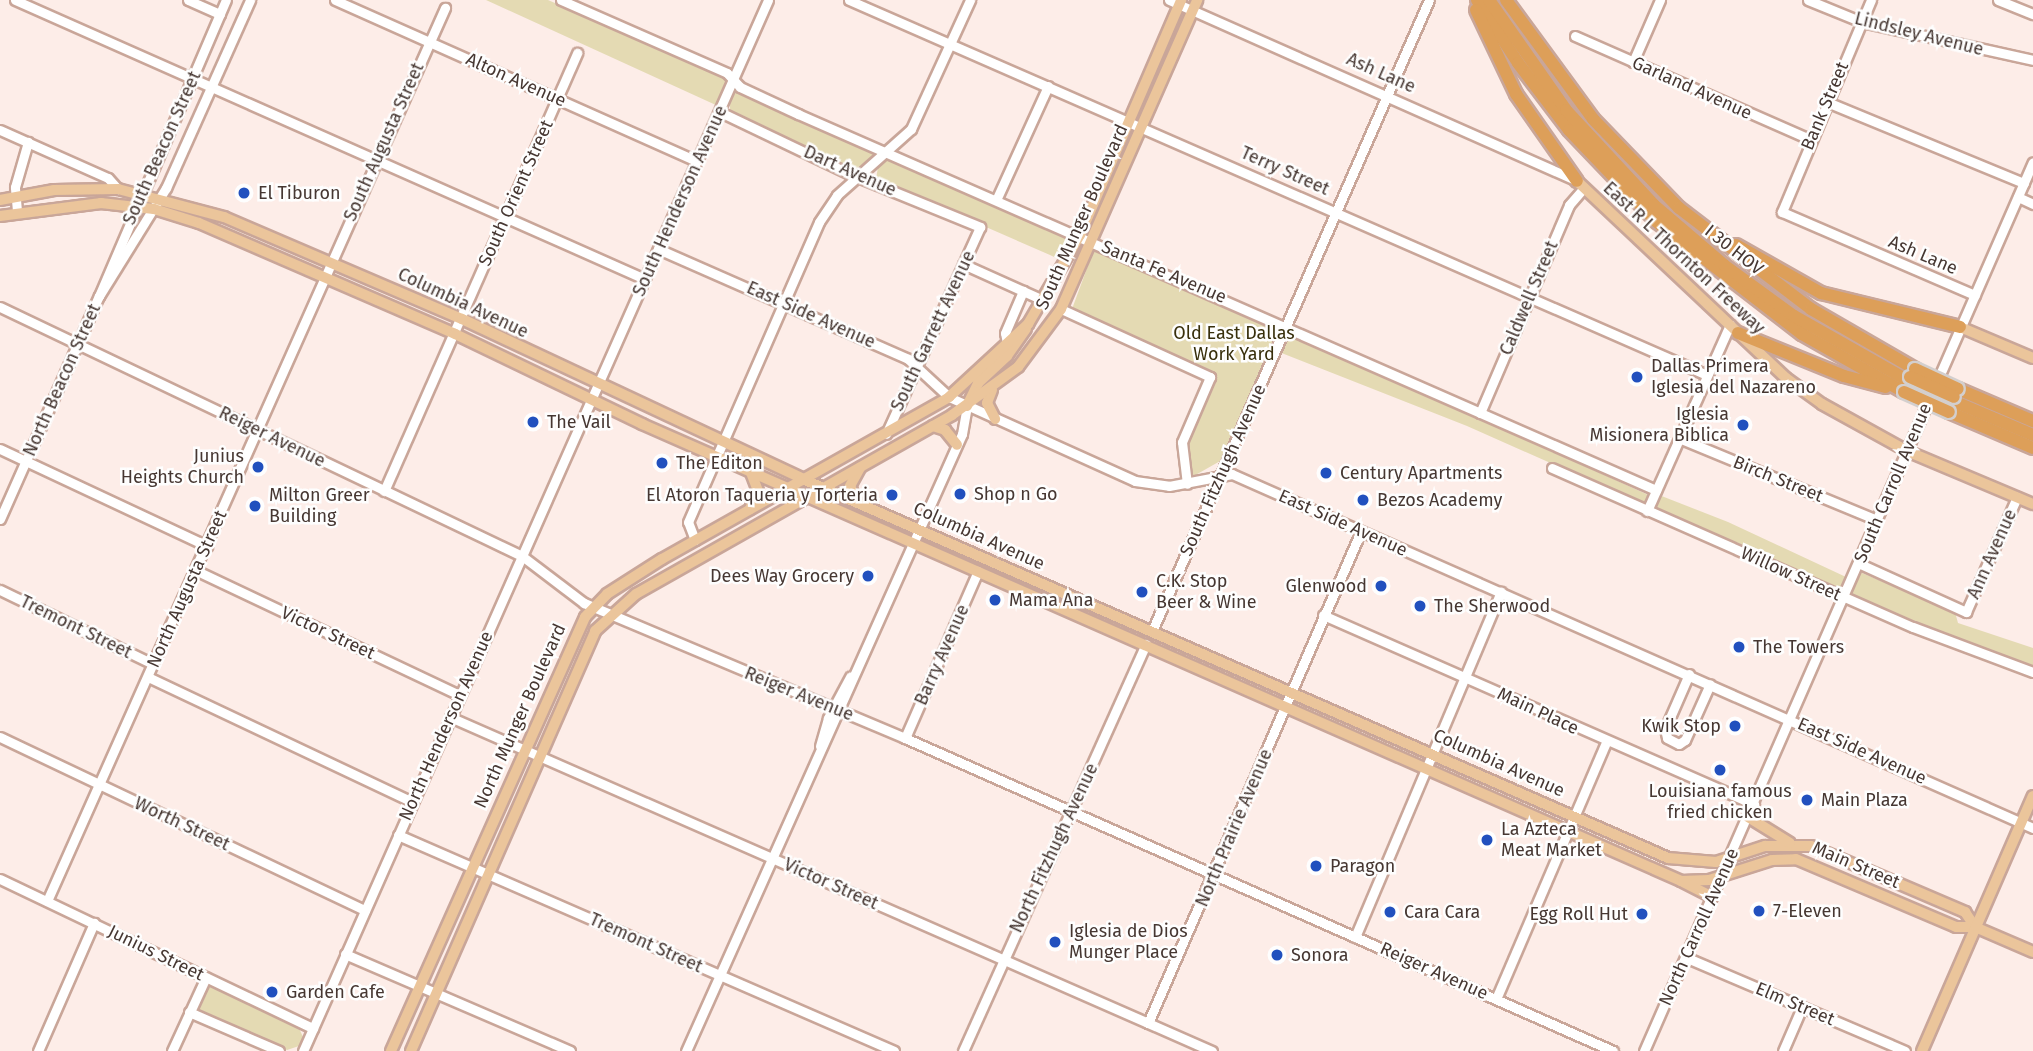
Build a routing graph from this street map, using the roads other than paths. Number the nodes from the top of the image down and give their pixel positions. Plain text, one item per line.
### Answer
1 (15, 0) edge
2 (188, 0) edge
3 (226, 0) edge
4 (250, 0) edge
5 (335, 0) edge
6 (561, 0) edge
7 (768, 0) edge
8 (849, 0) edge
9 (970, 0) edge
10 (1429, 0) edge
11 (1474, 0) edge
12 (1491, 0) edge
13 (1506, 0) edge
14 (1660, 0) edge
15 (1808, 0) edge
16 (1871, 0) edge
17 (1998, 0) edge
18 (1176, 1) edge
19 (1195, 5) edge
20 (445, 8) dead end
21 (220, 14) junction
22 (2033, 14) edge
23 (1862, 22) junction
24 (1575, 36) dead end
25 (428, 41) junction
26 (950, 44) junction
27 (577, 53) dead end
28 (2033, 60) edge
29 (1633, 62) junction
30 (193, 78) junction
31 (734, 81) junction
32 (214, 86) junction
33 (1048, 86) junction
34 (1387, 95) junction
35 (557, 98) junction
36 (1827, 102) junction
37 (720, 112) junction
38 (1129, 121) junction
39 (1143, 127) junction
40 (0, 130) edge
41 (1810, 139) junction
42 (28, 142) junction
43 (889, 152) junction
44 (376, 160) junction
45 (697, 161) junction
46 (2033, 162) edge
47 (860, 176) junction
48 (2024, 183) junction
49 (1581, 185) junction
50 (118, 189) junction
51 (142, 192) junction
52 (14, 197) junction
53 (162, 197) junction
54 (2018, 197) junction
55 (997, 198) junction
56 (0, 201) edge
57 (2033, 204) edge
58 (136, 206) junction
59 (1679, 208) junction
60 (154, 209) junction
61 (17, 211) junction
62 (1782, 212) joint
63 (1335, 213) junction
64 (0, 216) edge
65 (505, 216) junction
66 (980, 227) joint
67 (1080, 235) junction
68 (1091, 240) junction
69 (658, 248) junction
70 (332, 263) junction
71 (963, 264) junction
72 (326, 277) junction
73 (645, 278) junction
74 (1023, 291) junction
75 (1975, 295) junction
76 (99, 296) junction
77 (1530, 296) junction
78 (1042, 300) junction
79 (783, 303) junction
80 (0, 307) edge
81 (1061, 309) junction
82 (462, 319) junction
83 (1028, 324) junction
84 (1286, 324) junction
85 (1960, 327) junction
86 (1734, 329) junction
87 (455, 334) junction
88 (78, 344) junction
89 (1007, 344) junction
90 (2033, 358) edge
91 (915, 365) junction
92 (1707, 375) junction
93 (1910, 379) junction
94 (595, 386) junction
95 (993, 388) junction
96 (949, 397) junction
97 (1953, 399) junction
98 (589, 400) junction
99 (967, 406) junction
100 (1480, 413) junction
101 (995, 419) junction
102 (2033, 421) edge
103 (933, 426) junction
104 (258, 430) junction
105 (2033, 432) edge
106 (886, 435) junction
107 (1679, 438) junction
108 (908, 439) junction
109 (723, 443) junction
110 (957, 445) junction
111 (2033, 448) edge
112 (0, 449) edge
113 (1907, 451) junction
114 (717, 456) junction
115 (25, 461) junction
116 (863, 464) junction
117 (1552, 468) dead end
118 (750, 470) junction
119 (1220, 475) junction
120 (805, 480) junction
121 (1187, 484) junction
122 (822, 487) junction
123 (789, 489) junction
124 (1656, 490) junction
125 (384, 491) junction
126 (807, 496) junction
127 (2017, 497) junction
128 (858, 503) junction
129 (2033, 504) edge
130 (749, 510) junction
131 (1647, 511) junction
132 (0, 519) edge
133 (1877, 520) junction
134 (918, 528) junction
135 (1361, 531) junction
136 (695, 540) junction
137 (912, 542) junction
138 (207, 546) junction
139 (522, 555) junction
140 (1858, 563) junction
141 (195, 570) junction
142 (978, 571) junction
143 (1054, 588) junction
144 (0, 590) edge
145 (1501, 592) junction
146 (1844, 597) junction
147 (1047, 601) junction
148 (593, 607) junction
149 (611, 614) junction
150 (1324, 615) junction
151 (1152, 632) junction
152 (1146, 645) junction
153 (153, 664) junction
154 (2033, 672) edge
155 (1689, 674) junction
156 (148, 677) junction
157 (1466, 677) junction
158 (1710, 684) junction
159 (1290, 692) junction
160 (460, 695) junction
161 (1285, 709) junction
162 (836, 710) junction
163 (450, 717) junction
164 (1791, 719) junction
165 (0, 737) edge
166 (905, 738) junction
167 (1605, 742) junction
168 (524, 750) junction
169 (1433, 753) junction
170 (540, 757) junction
171 (1427, 768) junction
172 (100, 785) junction
173 (2033, 796) edge
174 (412, 802) junction
175 (1754, 804) junction
176 (1072, 812) junction
177 (1575, 817) junction
178 (1748, 817) junction
179 (2021, 822) junction
180 (2033, 828) edge
181 (1569, 831) junction
182 (398, 835) junction
183 (1790, 843) junction
184 (772, 859) junction
185 (1730, 859) junction
186 (1842, 859) junction
187 (472, 867) junction
188 (487, 874) junction
189 (1214, 874) junction
190 (1835, 874) junction
191 (1722, 877) junction
192 (0, 879) edge
193 (1681, 881) junction
194 (1712, 897) junction
195 (47, 901) junction
196 (365, 910) junction
197 (94, 923) junction
198 (1975, 927) junction
199 (1355, 936) junction
200 (2033, 952) edge
201 (345, 954) junction
202 (1685, 957) junction
203 (1003, 959) junction
204 (719, 975) junction
205 (206, 977) junction
206 (420, 986) junction
207 (437, 993) junction
208 (1496, 999) junction
209 (1802, 1007) junction
210 (189, 1012) junction
211 (1148, 1023) junction
212 (313, 1028) junction
213 (1189, 1046) edge
214 (38, 1051) edge
215 (172, 1051) edge
216 (279, 1051) edge
217 (303, 1051) edge
218 (391, 1051) edge
219 (411, 1051) edge
220 (570, 1051) edge
221 (686, 1051) edge
222 (894, 1051) edge
223 (962, 1051) edge
224 (1212, 1051) edge
225 (1614, 1051) edge
226 (1644, 1051) edge
227 (1783, 1051) edge
228 (1905, 1051) edge
229 (1922, 1051) edge

1 - 30 street
2 - 21 street
3 - 21 street, South Beacon Street
4 - 32 street, South Beacon Street
5 - 25 street, Alton Avenue
6 - 31 street, Santa Fe Avenue
7 - 31 street, South Henderson Avenue
8 - 26 street, Terry Street
9 - 26 street
10 - 34 street, South Fitzhugh Avenue
11 - 49 highway
11 - 93 highway, East R L Thornton Freeway
12 - 93 highway, I 30 HOV
13 - 59 highway, East R L Thornton Freeway
14 - 29 street
15 - 23 street, Lindsley Avenue
16 - 23 street, Bank Street
17 - 22 street
18 - 19 street, Ash Lane
18 - 38 main road, South Munger Boulevard
19 - 34 street, Ash Lane
19 - 39 main road, South Munger Boulevard
20 - 25 street, South Augusta Street
21 - 30 street, South Beacon Street
23 - 28 street, Lindsley Avenue
23 - 36 street, Bank Street
24 - 29 street, Garland Avenue
25 - 35 street, Alton Avenue
25 - 44 street, South Augusta Street
26 - 33 street, Terry Street
26 - 43 street
27 - 35 street, South Orient Street
29 - 41 street, Garland Avenue
30 - 32 street
30 - 51 street, South Beacon Street
31 - 37 street, South Henderson Avenue
31 - 43 street, Santa Fe Avenue
32 - 44 street
32 - 53 street, South Beacon Street
33 - 38 street, Terry Street
33 - 55 street
34 - 49 street, Ash Lane
34 - 63 street, South Fitzhugh Avenue
35 - 45 street, Alton Avenue
35 - 65 street, South Orient Street
36 - 41 street, Bank Street
36 - 48 street
37 - 45 street, South Henderson Avenue
37 - 47 street, Dart Avenue
38 - 39 street, Terry Street
38 - 67 main road, South Munger Boulevard
39 - 63 street, Terry Street
39 - 68 main road, South Munger Boulevard
40 - 42 street
41 - 62 street, Bank Street
42 - 50 street
42 - 52 street
43 - 47 street
43 - 55 street, Santa Fe Avenue
44 - 65 street
44 - 70 street, South Augusta Street
45 - 69 street, South Henderson Avenue
46 - 48 street, South Carroll Avenue
47 - 66 street, Dart Avenue
47 - 79 street
48 - 54 street, South Carroll Avenue
49 - 77 street, Caldwell Street
49 - 86 main road, East R L Thornton Freeway
50 - 51 main road, Columbia Avenue
50 - 52 main road, Columbia Avenue
51 - 53 main road, Columbia Avenue
51 - 58 street, South Beacon Street
52 - 56 main road, Columbia Avenue
52 - 61 street
53 - 60 street, South Beacon Street
53 - 70 main road, Columbia Avenue
54 - 57 street
54 - 75 street, South Carroll Avenue
55 - 67 street, Santa Fe Avenue
58 - 60 main road, Columbia Avenue
58 - 61 main road, Columbia Avenue
58 - 76 street, South Beacon Street
59 - 85 highway
59 - 93 highway, East R L Thornton Freeway
60 - 72 main road, Columbia Avenue
60 - 76 street, North Beacon Street
61 - 64 main road, Columbia Avenue
62 - 75 street, Ash Lane
63 - 77 street, Terry Street
63 - 84 street, South Fitzhugh Avenue
65 - 73 street
65 - 82 street, South Orient Street
66 - 71 street, South Garrett Avenue
67 - 68 street, Santa Fe Avenue
67 - 78 main road, South Munger Boulevard
68 - 81 main road, South Munger Boulevard
68 - 84 street, Santa Fe Avenue
69 - 73 street, South Henderson Avenue
69 - 79 street, East Side Avenue
70 - 72 street, South Augusta Street
70 - 82 main road, Columbia Avenue
71 - 74 street
71 - 91 street, South Garrett Avenue
72 - 87 main road, Columbia Avenue
72 - 104 street, North Augusta Street
73 - 94 street, South Henderson Avenue
74 - 78 street
74 - 89 street
75 - 85 street, South Carroll Avenue
76 - 88 street, North Beacon Street
77 - 92 street, Terry Street
77 - 100 street, Caldwell Street
78 - 83 main road, South Munger Boulevard
79 - 91 street, East Side Avenue
79 - 109 street
80 - 88 street, Reiger Avenue
81 - 95 main road, South Munger Boulevard
81 - 121 street
82 - 87 street, South Orient Street
82 - 94 main road, Columbia Avenue
83 - 89 main road, South Munger Boulevard
83 - 99 main road
84 - 100 street, Santa Fe Avenue
84 - 119 street, South Fitzhugh Avenue
85 - 90 main road
85 - 113 street, South Carroll Avenue
86 - 92 street
86 - 93 highway
86 - 113 main road, East R L Thornton Freeway
87 - 98 main road, Columbia Avenue
87 - 125 street, South Orient Street
88 - 104 street, Reiger Avenue
88 - 115 street, North Beacon Street
89 - 96 main road, South Munger Boulevard
91 - 96 street, East Side Avenue
91 - 106 street, South Garrett Avenue
92 - 107 street
93 - 97 highway, East R L Thornton Freeway, bridge
93 - 97 highway, East R L Thornton Freeway, bridge
94 - 98 street, South Henderson Avenue
94 - 109 main road, Columbia Avenue
95 - 99 main road, South Munger Boulevard
95 - 101 main road
96 - 99 street, East Side Avenue
96 - 106 main road, South Munger Boulevard
96 - 108 main road
97 - 102 highway, East R L Thornton Freeway
97 - 105 highway
97 - 111 highway, East R L Thornton Freeway
98 - 114 main road, Columbia Avenue
98 - 139 street, North Henderson Avenue
99 - 101 street, East Side Avenue
99 - 103 main road, South Munger Boulevard
99 - 110 street
100 - 124 street, Santa Fe Avenue
101 - 121 street, East Side Avenue
103 - 108 main road, South Munger Boulevard
103 - 110 main road
104 - 125 street, Reiger Avenue
104 - 138 street, North Augusta Street
106 - 120 main road, South Munger Boulevard
107 - 124 street
107 - 133 street, Birch Street
108 - 116 main road, South Munger Boulevard
109 - 114 street
109 - 120 main road, Columbia Avenue
110 - 134 street
112 - 115 street
113 - 127 main road
113 - 133 street, South Carroll Avenue
114 - 118 main road, Columbia Avenue
114 - 136 street
115 - 132 street, North Beacon Street
115 - 138 street
116 - 122 main road, South Munger Boulevard
116 - 128 main road
117 - 131 street, Willow Street
118 - 123 main road, Columbia Avenue
118 - 130 main road
119 - 121 street, East Side Avenue
119 - 135 street, East Side Avenue
119 - 151 street, South Fitzhugh Avenue
120 - 122 main road, Columbia Avenue
120 - 123 main road, South Munger Boulevard
122 - 126 main road, South Munger Boulevard
122 - 128 main road, Columbia Avenue
123 - 126 main road, Columbia Avenue
123 - 130 main road, North Munger Boulevard
124 - 131 street
125 - 139 street, Reiger Avenue
126 - 137 main road, Columbia Avenue
126 - 149 main road, North Munger Boulevard
127 - 129 main road
127 - 140 street, Ann Avenue
128 - 134 main road, Columbia Avenue
130 - 136 main road, North Munger Boulevard
131 - 146 street, Willow Street
133 - 140 street, South Carroll Avenue
134 - 137 street
134 - 143 main road, Columbia Avenue
135 - 145 street, East Side Avenue
135 - 150 street, North Prairie Avenue
136 - 148 main road, North Munger Boulevard
137 - 142 main road, Columbia Avenue
137 - 162 street
138 - 141 street, North Augusta Street
139 - 148 street, Reiger Avenue
139 - 160 street, North Henderson Avenue
140 - 146 street, South Carroll Avenue
141 - 153 street, North Augusta Street
141 - 160 street, Victor Street
142 - 147 main road, Columbia Avenue
142 - 166 street, Barry Avenue
143 - 147 main road
143 - 151 main road, Columbia Avenue
144 - 153 street, Tremont Street
145 - 155 street, East Side Avenue
145 - 157 street
146 - 154 street, Willow Street
146 - 164 street, South Carroll Avenue
147 - 152 main road, Columbia Avenue
148 - 149 street, Reiger Avenue
148 - 168 main road, North Munger Boulevard
149 - 162 street, Reiger Avenue
149 - 170 main road, North Munger Boulevard
150 - 157 street, Main Place
150 - 159 street, North Prairie Avenue
151 - 152 main road
151 - 159 main road, Columbia Avenue
152 - 161 main road, Columbia Avenue
152 - 176 street, North Fitzhugh Avenue
153 - 156 street, North Augusta Street
155 - 158 street, East Side Avenue
155 - 158 street
156 - 172 street, North Augusta Street
156 - 174 street, Tremont Street
157 - 167 street, Main Place
157 - 169 street
158 - 164 street, East Side Avenue
159 - 161 street, North Prairie Avenue
159 - 169 main road, Columbia Avenue
160 - 163 street, North Henderson Avenue
161 - 171 main road, Columbia Avenue
161 - 189 street, North Prairie Avenue
162 - 166 street, Reiger Avenue
162 - 184 street
163 - 168 street, Victor Street
163 - 174 street, North Henderson Avenue
164 - 175 street, South Carroll Avenue
164 - 179 street, East Side Avenue
165 - 172 street, Worth Street
166 - 176 street, Reiger Avenue
167 - 175 street, Main Place
167 - 177 street
168 - 170 street, Victor Street
168 - 187 main road, North Munger Boulevard
169 - 171 street
169 - 177 main road, Columbia Avenue
170 - 184 street, Victor Street
170 - 188 main road, North Munger Boulevard
171 - 181 main road, Columbia Avenue
171 - 199 street
172 - 195 street, North Augusta Street
172 - 196 street, Worth Street
173 - 179 main road
174 - 182 street, North Henderson Avenue
175 - 178 street, North Carroll Avenue
176 - 189 street, Reiger Avenue
176 - 203 street, North Fitzhugh Avenue
177 - 181 street
177 - 185 main road, Columbia Avenue
178 - 183 main road, Main Street
178 - 185 street, North Carroll Avenue
179 - 180 street, East Side Avenue
179 - 198 main road
181 - 193 main road, Columbia Avenue
181 - 208 street
182 - 187 street, Tremont Street
182 - 196 street, North Henderson Avenue
183 - 185 main road, Columbia Avenue
183 - 186 main road, Main Street
184 - 203 street, Victor Street
184 - 204 street
185 - 191 street, North Carroll Avenue
186 - 190 main road
186 - 198 main road, Main Street
187 - 188 street, Tremont Street
187 - 206 main road, North Munger Boulevard
188 - 204 street, Tremont Street
188 - 207 main road, North Munger Boulevard
189 - 199 street, Reiger Avenue
189 - 211 street, North Prairie Avenue
190 - 191 main road, Main Street
190 - 198 main road, Main Street
191 - 193 main road, Columbia Avenue
191 - 194 street, North Carroll Avenue
192 - 195 street, Junius Street
193 - 194 main road
194 - 202 street, North Carroll Avenue
195 - 197 street, Junius Street
196 - 201 street, North Henderson Avenue
197 - 205 street, Junius Street
197 - 214 street
198 - 200 main road, Main Street
198 - 229 main road
199 - 208 street, Reiger Avenue
201 - 206 street
201 - 212 street, North Henderson Avenue
202 - 209 street, Elm Street
202 - 226 street, North Carroll Avenue
203 - 211 street, Victor Street
203 - 223 street, North Fitzhugh Avenue
204 - 221 street
204 - 222 street, Tremont Street
205 - 210 street
205 - 212 street, Junius Street
206 - 207 street
206 - 218 main road, North Munger Boulevard
207 - 219 main road, North Munger Boulevard
207 - 220 street
208 - 225 street, Reiger Avenue
209 - 227 street
209 - 228 street, Elm Street
210 - 215 street
210 - 216 street
211 - 213 street, Victor Street
212 - 217 street, North Henderson Avenue
213 - 224 street, Victor Street

